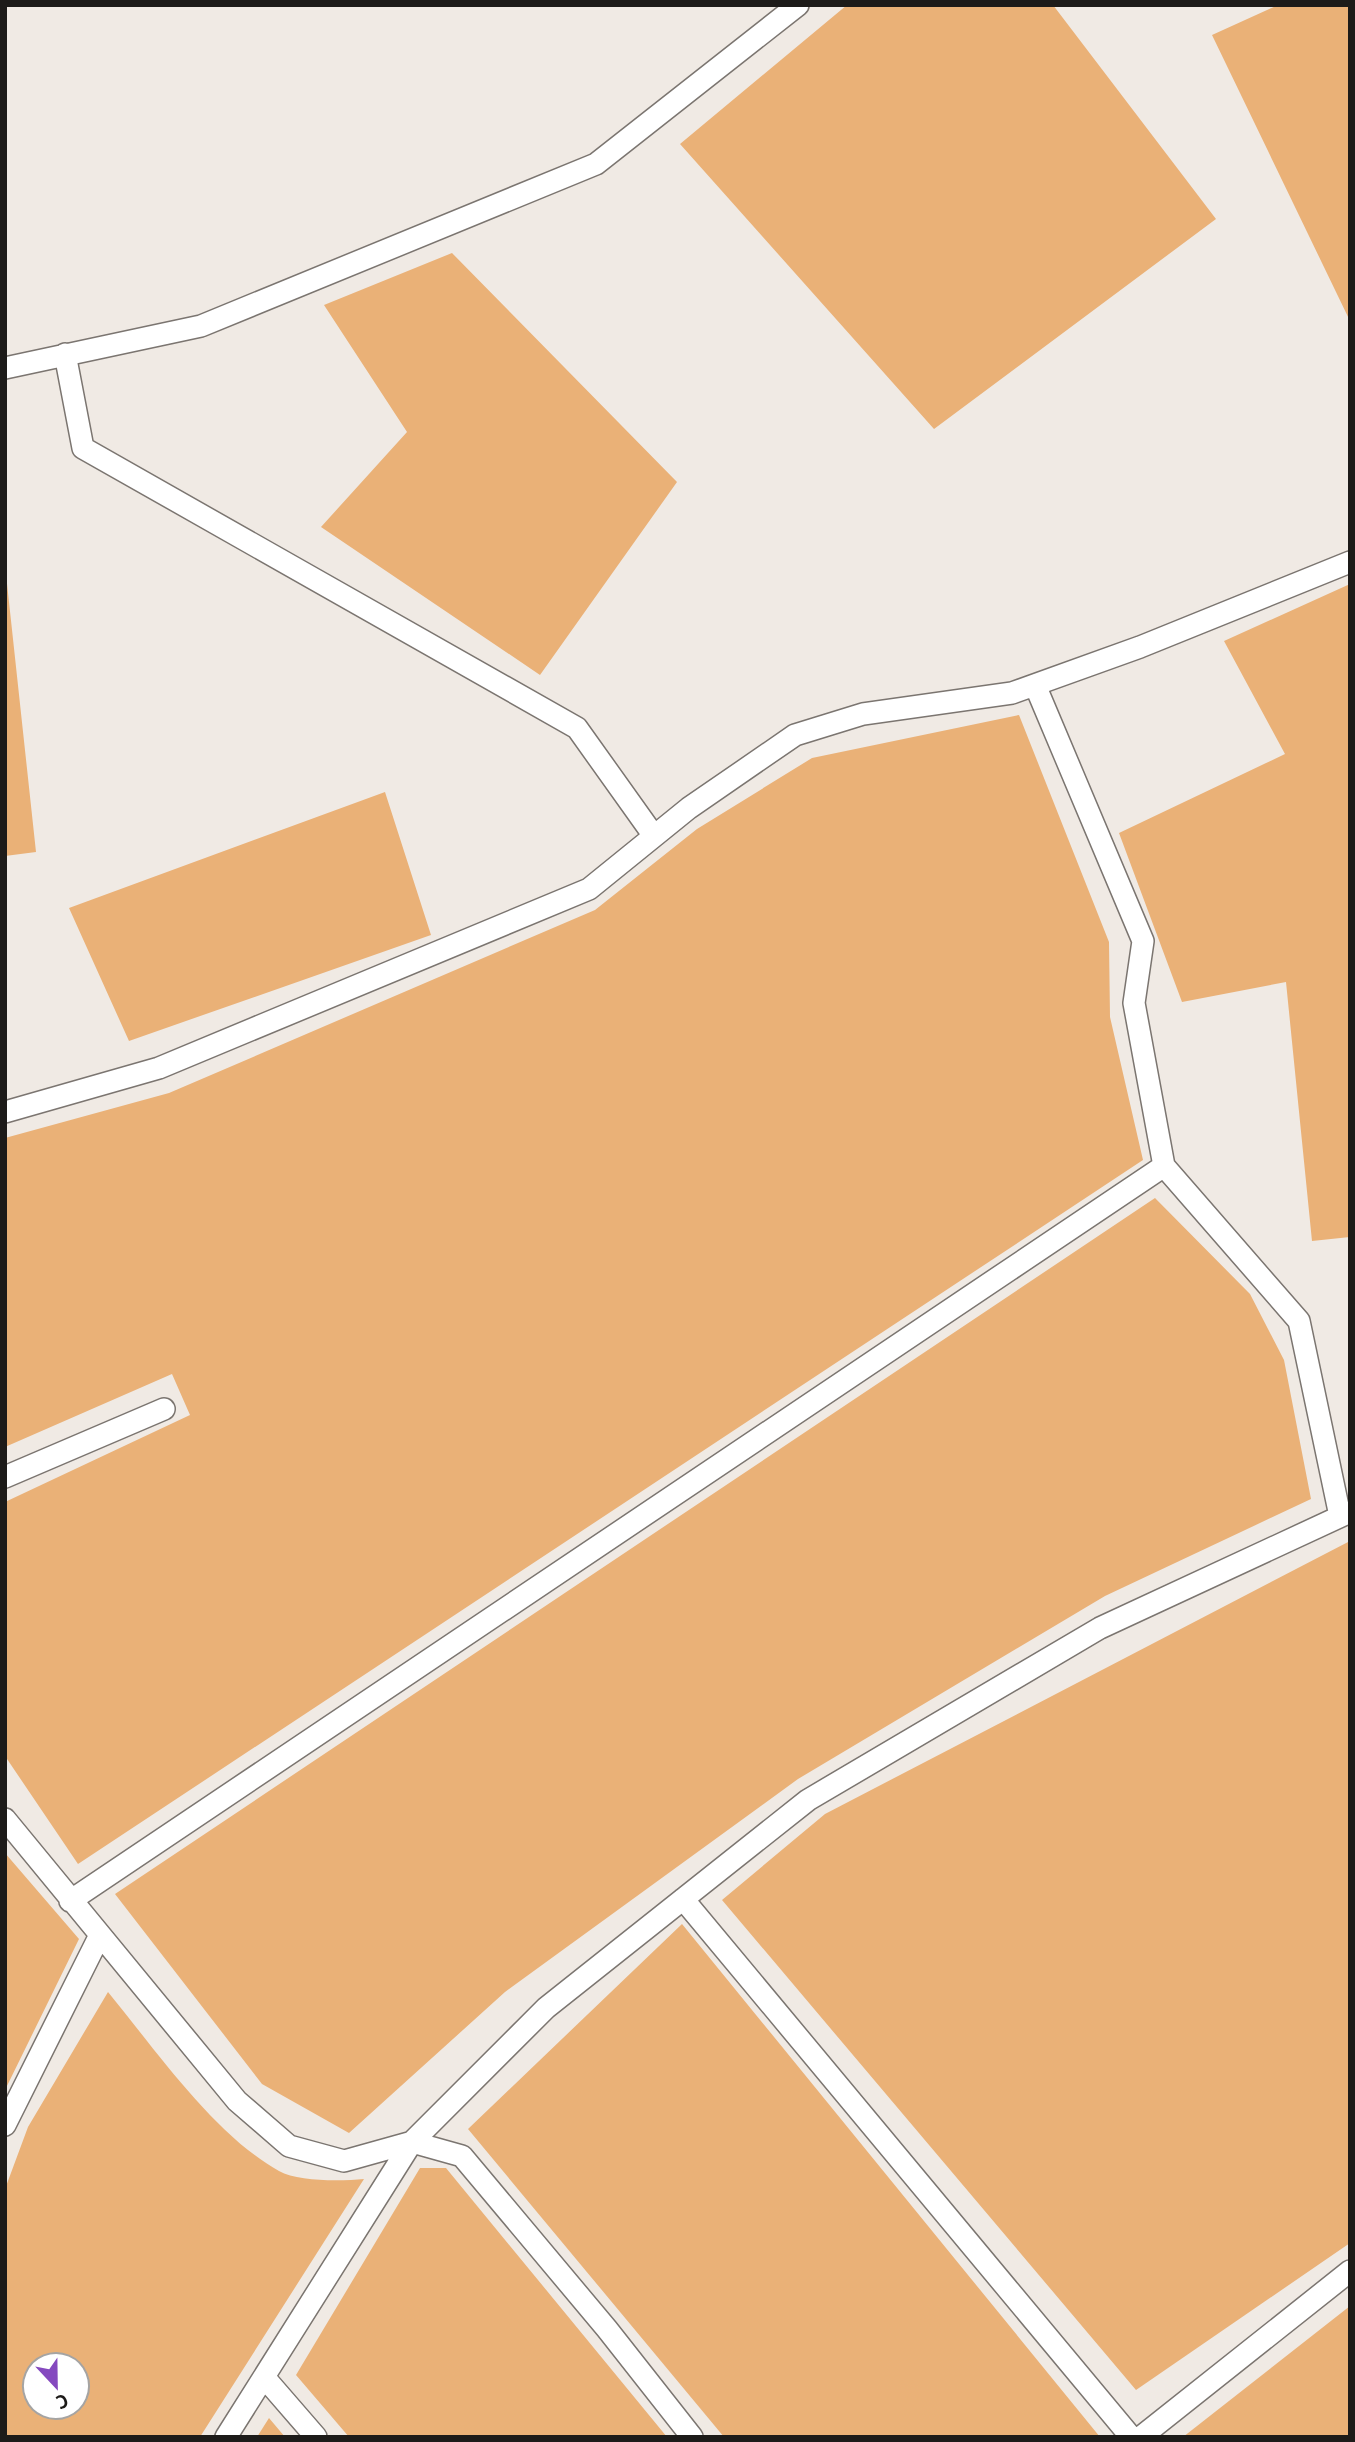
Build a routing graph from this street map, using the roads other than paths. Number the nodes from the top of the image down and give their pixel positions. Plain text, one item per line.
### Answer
1 (797, 5) edge
2 (65, 354) junction
3 (5, 368) edge
4 (1350, 562) edge
5 (1035, 685) junction
6 (654, 836) junction
7 (5, 1112) edge
8 (1164, 1166) junction
9 (164, 1409) dead end
10 (5, 1477) edge
11 (1345, 1514) edge
12 (5, 1819) edge
13 (683, 1899) junction
14 (71, 1901) junction
15 (99, 1937) junction
16 (7, 2119) edge
17 (412, 2143) junction
18 (1350, 2271) edge
19 (264, 2377) junction
20 (226, 2437) edge
21 (316, 2437) edge
22 (692, 2437) edge
23 (1131, 2437) edge
24 (1141, 2437) edge

1 - 2 lane
2 - 3 lane
2 - 6 lane
4 - 5 lane
5 - 6 lane
5 - 8 lane
6 - 7 lane
8 - 11 lane
8 - 14 lane
9 - 10 lane
11 - 13 lane
12 - 14 lane
13 - 17 lane
13 - 23 lane
14 - 15 lane
15 - 16 lane
15 - 17 lane
17 - 19 lane
17 - 22 lane
18 - 24 lane
19 - 20 lane
19 - 21 lane

